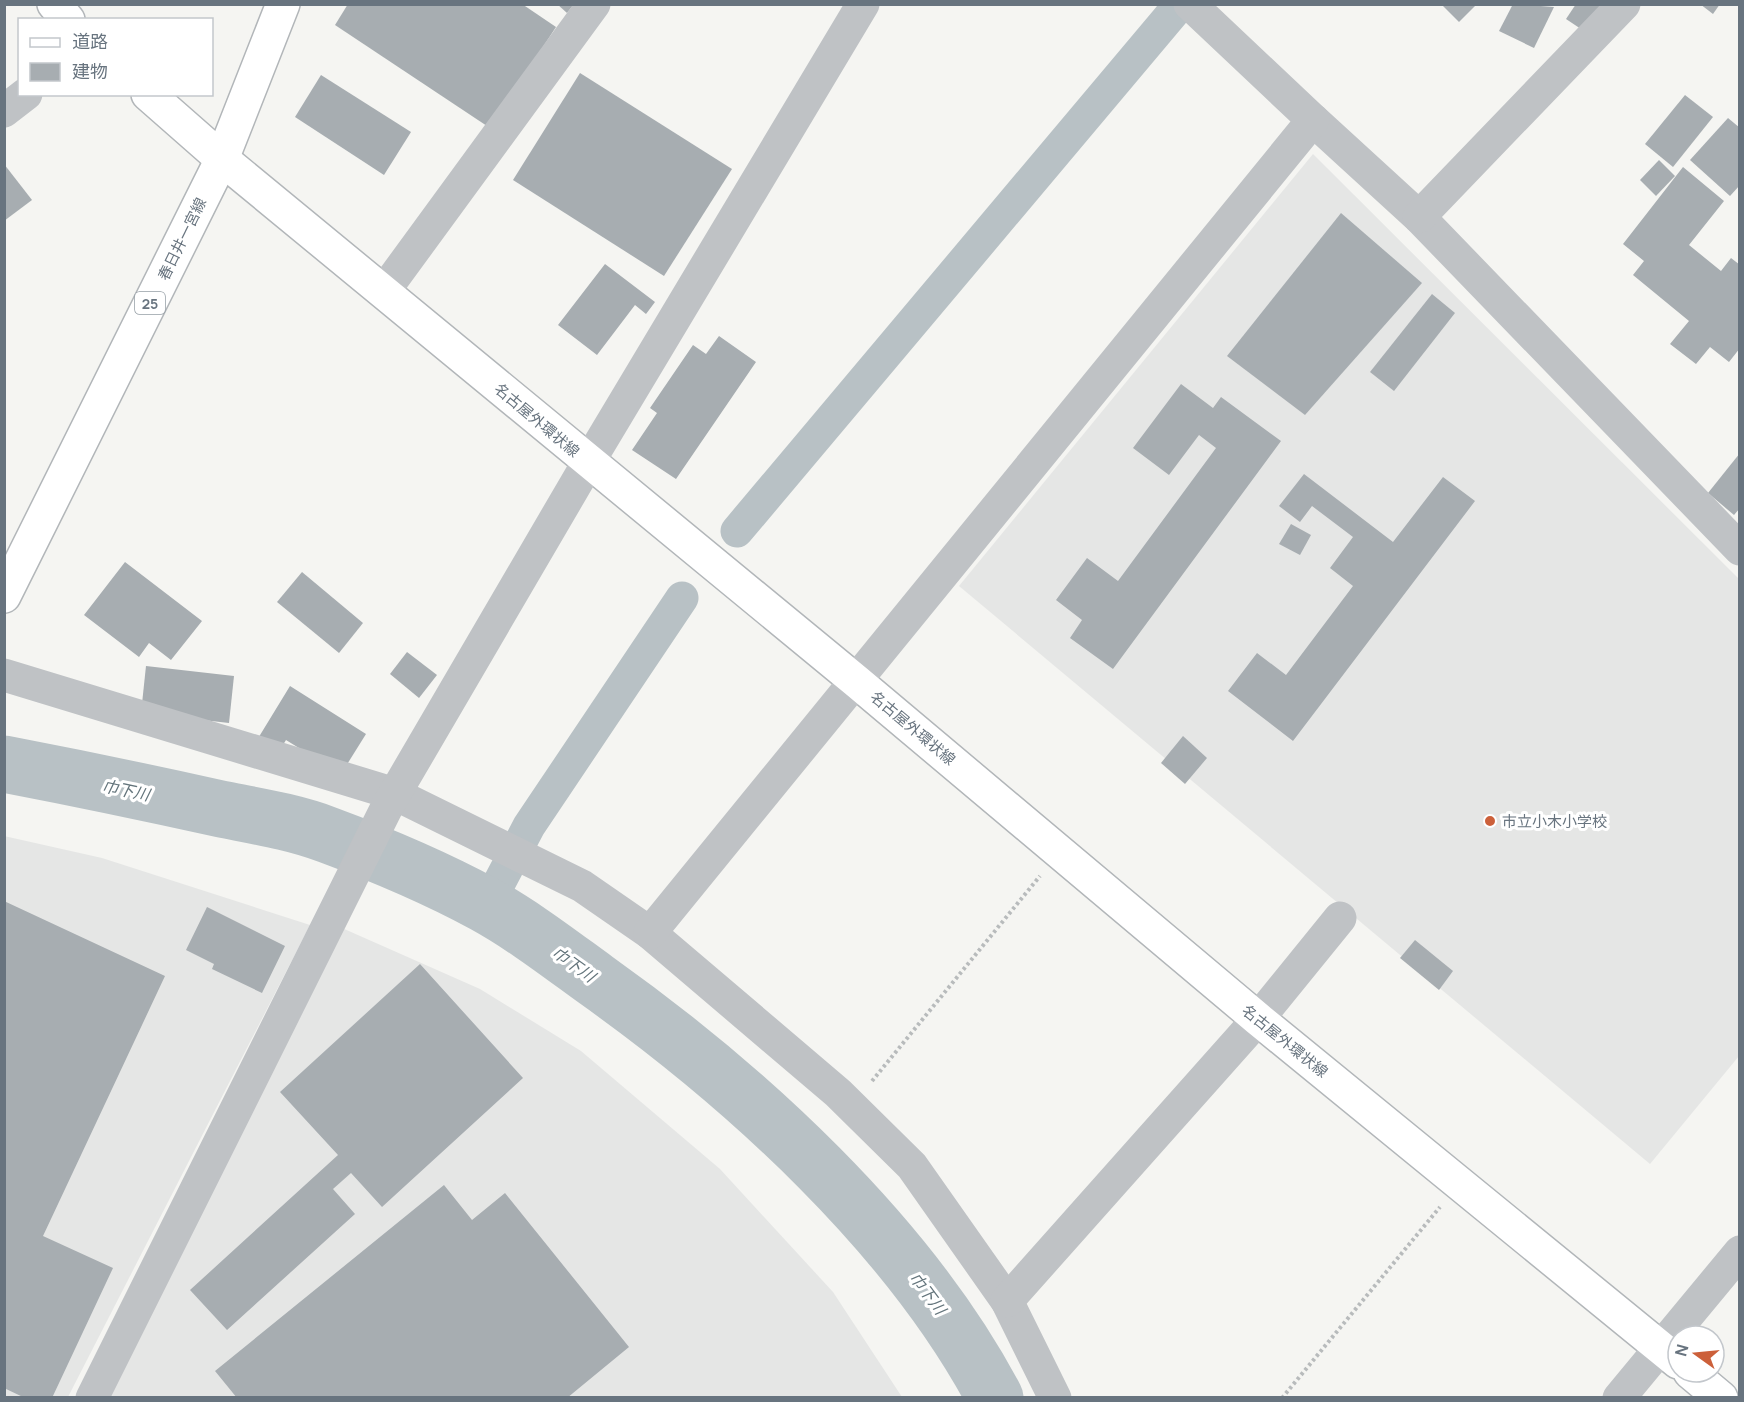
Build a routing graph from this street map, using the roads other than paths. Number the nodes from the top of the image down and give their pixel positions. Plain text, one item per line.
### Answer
1 (54, 4) edge
2 (283, 4) edge
3 (594, 4) edge
4 (863, 4) edge
5 (1190, 4) edge
6 (1624, 4) edge
7 (66, 18) edge
8 (23, 96) edge
9 (150, 96) edge
10 (4, 111) edge
11 (1313, 120) junction
12 (222, 159) junction
13 (1419, 217) junction
14 (384, 291) junction
15 (588, 463) junction
16 (1738, 544) edge
17 (4, 596) edge
18 (4, 675) edge
19 (856, 681) junction
20 (391, 801) junction
21 (1340, 918) dead end
22 (650, 933) junction
23 (1258, 1019) junction
24 (1740, 1252) edge
25 (1007, 1301) junction
26 (1690, 1324) edge
27 (1666, 1353) edge
28 (1666, 1358) edge
29 (1704, 1384) edge
30 (92, 1398) edge
31 (1055, 1398) edge
32 (1619, 1398) edge
33 (1721, 1398) edge

1 - 7 main road
2 - 12 main road, 春日井一宮線 / 25
3 - 14 street
4 - 15 street
5 - 11 street
6 - 13 street
8 - 10 street
9 - 12 main road, 名古屋外環状線
11 - 13 street
11 - 19 street
12 - 14 main road, 名古屋外環状線
12 - 17 main road, 春日井一宮線 / 25
13 - 16 street
14 - 15 main road, 名古屋外環状線
15 - 19 main road, 名古屋外環状線
15 - 20 street
18 - 20 street
19 - 22 street
19 - 23 main road, 名古屋外環状線
20 - 22 street
20 - 30 street
21 - 23 street
22 - 25 street
23 - 25 street
23 - 27 main road, 名古屋外環状線
24 - 26 street
25 - 31 street
28 - 32 street
29 - 33 main road

